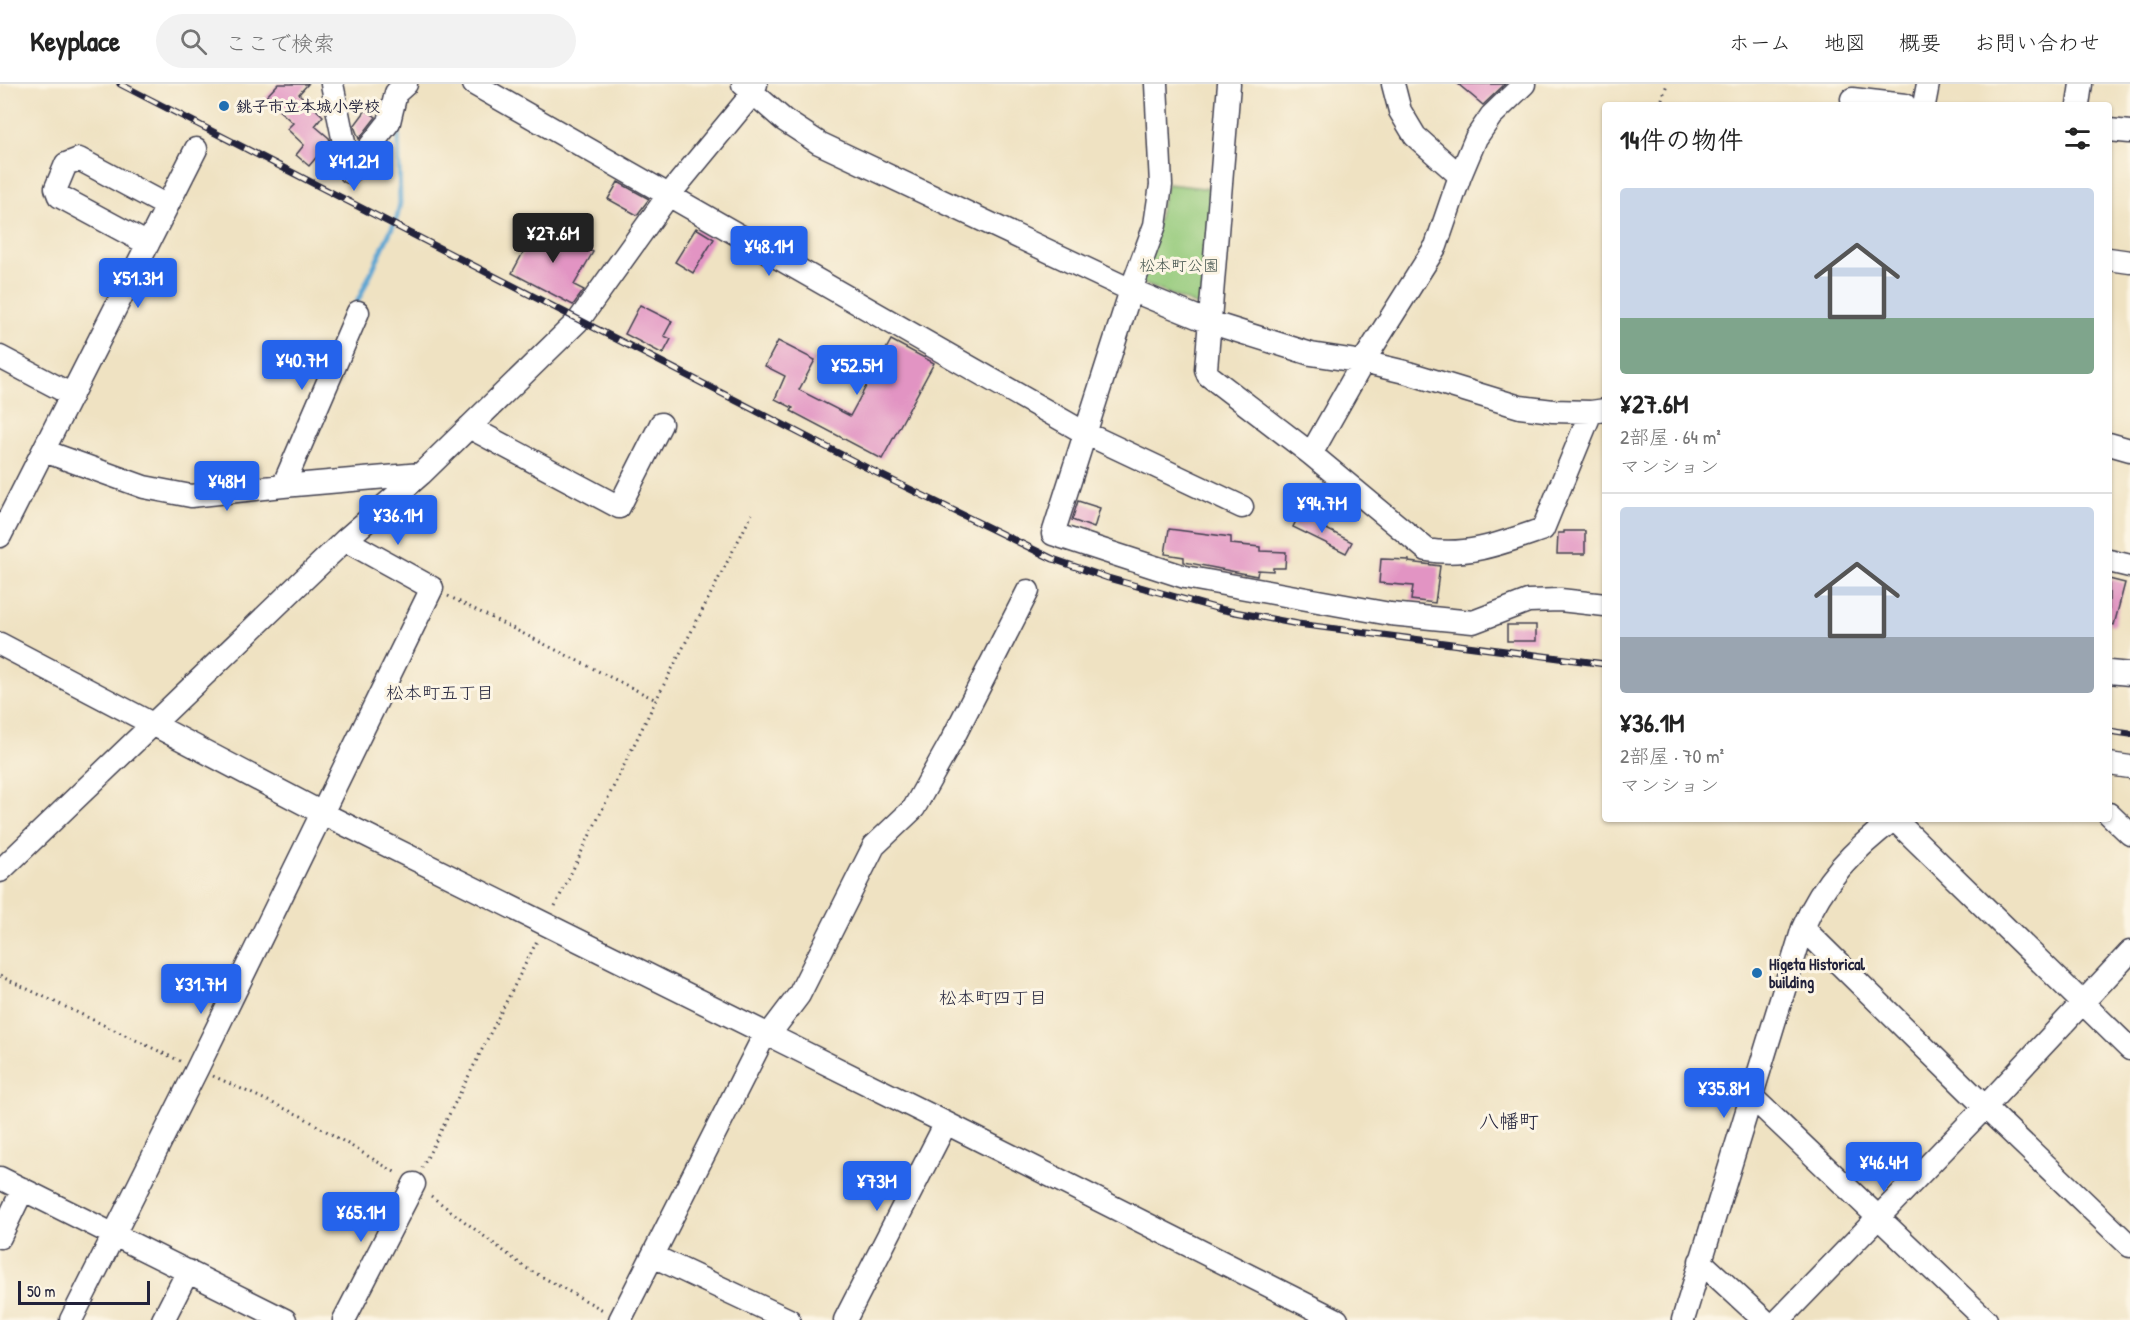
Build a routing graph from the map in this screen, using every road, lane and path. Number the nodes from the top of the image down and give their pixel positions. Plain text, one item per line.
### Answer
1 (332, 84) edge
2 (406, 84) edge
3 (474, 84) edge
4 (1156, 84) edge
5 (1229, 84) edge
6 (1393, 84) edge
7 (1524, 84) edge
8 (1667, 84) edge
9 (1928, 84) edge
10 (2081, 84) edge
11 (751, 87) edge
12 (1852, 96) edge
13 (1661, 102) edge
14 (1887, 102) edge
15 (1925, 102) edge
16 (2078, 102) edge
17 (2112, 130) edge
18 (2130, 132) edge
19 (196, 149) dead end
20 (1460, 176) junction
21 (668, 196) junction
22 (167, 206) junction
23 (148, 244) junction
24 (2112, 259) edge
25 (2130, 262) edge
26 (1131, 290) junction
27 (358, 312) dead end
28 (1209, 322) junction
29 (0, 357) edge
30 (1363, 362) junction
31 (72, 395) junction
32 (1598, 411) edge
33 (661, 424) dead end
34 (469, 427) junction
35 (1085, 433) junction
36 (2112, 445) edge
37 (2130, 450) edge
38 (44, 451) junction
39 (1311, 454) junction
40 (422, 474) junction
41 (283, 486) junction
42 (1242, 507) dead end
43 (752, 514) dead end
44 (0, 536) edge
45 (345, 540) junction
46 (2112, 562) edge
47 (2130, 566) edge
48 (432, 588) junction
49 (1028, 591) dead end
50 (1602, 605) edge
51 (0, 644) edge
52 (2112, 672) edge
53 (2130, 674) edge
54 (656, 700) junction
55 (154, 725) junction
56 (2112, 764) edge
57 (2130, 767) edge
58 (322, 813) junction
59 (2112, 817) edge
60 (1890, 822) edge
61 (1897, 822) edge
62 (2130, 834) edge
63 (0, 871) edge
64 (546, 925) junction
65 (1803, 928) junction
66 (2130, 952) edge
67 (0, 976) edge
68 (2083, 1003) junction
69 (767, 1035) junction
70 (2130, 1049) edge
71 (197, 1069) junction
72 (1752, 1097) junction
73 (1985, 1107) junction
74 (946, 1123) junction
75 (0, 1178) edge
76 (414, 1184) junction
77 (23, 1189) junction
78 (1880, 1217) junction
79 (115, 1234) junction
80 (0, 1237) edge
81 (2130, 1246) edge
82 (653, 1256) junction
83 (1700, 1261) junction
84 (188, 1270) junction
85 (71, 1320) edge
86 (163, 1320) edge
87 (285, 1320) edge
88 (344, 1320) edge
89 (620, 1320) edge
90 (789, 1320) edge
91 (845, 1320) edge
92 (1336, 1320) edge
93 (1683, 1320) edge
94 (1764, 1320) edge
95 (1779, 1320) edge
96 (1986, 1320) edge

1 - 2 street
3 - 21 street
4 - 26 street
5 - 28 street
6 - 20 street
7 - 20 street
8 - 13 path
9 - 15 street
10 - 16 street
11 - 21 street
11 - 26 street
12 - 14 street
17 - 18 street
19 - 22 street
20 - 30 street
21 - 34 street
21 - 35 street
22 - 23 street
22 - 23 street
23 - 31 street
24 - 25 street
26 - 28 street
26 - 35 street
27 - 41 street
28 - 30 street
28 - 39 street
29 - 31 street
30 - 32 street
30 - 39 street
31 - 38 street
32 - 39 street
33 - 34 street
34 - 40 street
35 - 42 street
35 - 50 street
36 - 37 street
38 - 41 street
38 - 44 street
40 - 41 street
40 - 45 street
43 - 54 path
45 - 48 street
45 - 55 street
46 - 47 street
48 - 54 path
48 - 58 street
49 - 69 street
51 - 55 street
52 - 53 street
54 - 64 path
55 - 58 street
55 - 63 street
56 - 57 street
58 - 64 street
58 - 71 street
59 - 62 street
60 - 65 street
61 - 68 street
64 - 69 street
64 - 76 path
65 - 72 street
65 - 73 street
66 - 68 street
67 - 71 path
68 - 70 street
68 - 73 street
69 - 74 street
69 - 82 street
71 - 76 path
71 - 79 street
72 - 78 street
72 - 83 street
73 - 78 street
73 - 81 street
74 - 91 street
74 - 92 street
75 - 77 street
76 - 88 street
76 - 89 path
77 - 79 street
77 - 80 street
78 - 95 street
78 - 96 street
79 - 84 street
79 - 85 street
82 - 89 street
82 - 90 street
83 - 93 street
83 - 94 street
84 - 86 street
84 - 87 street

